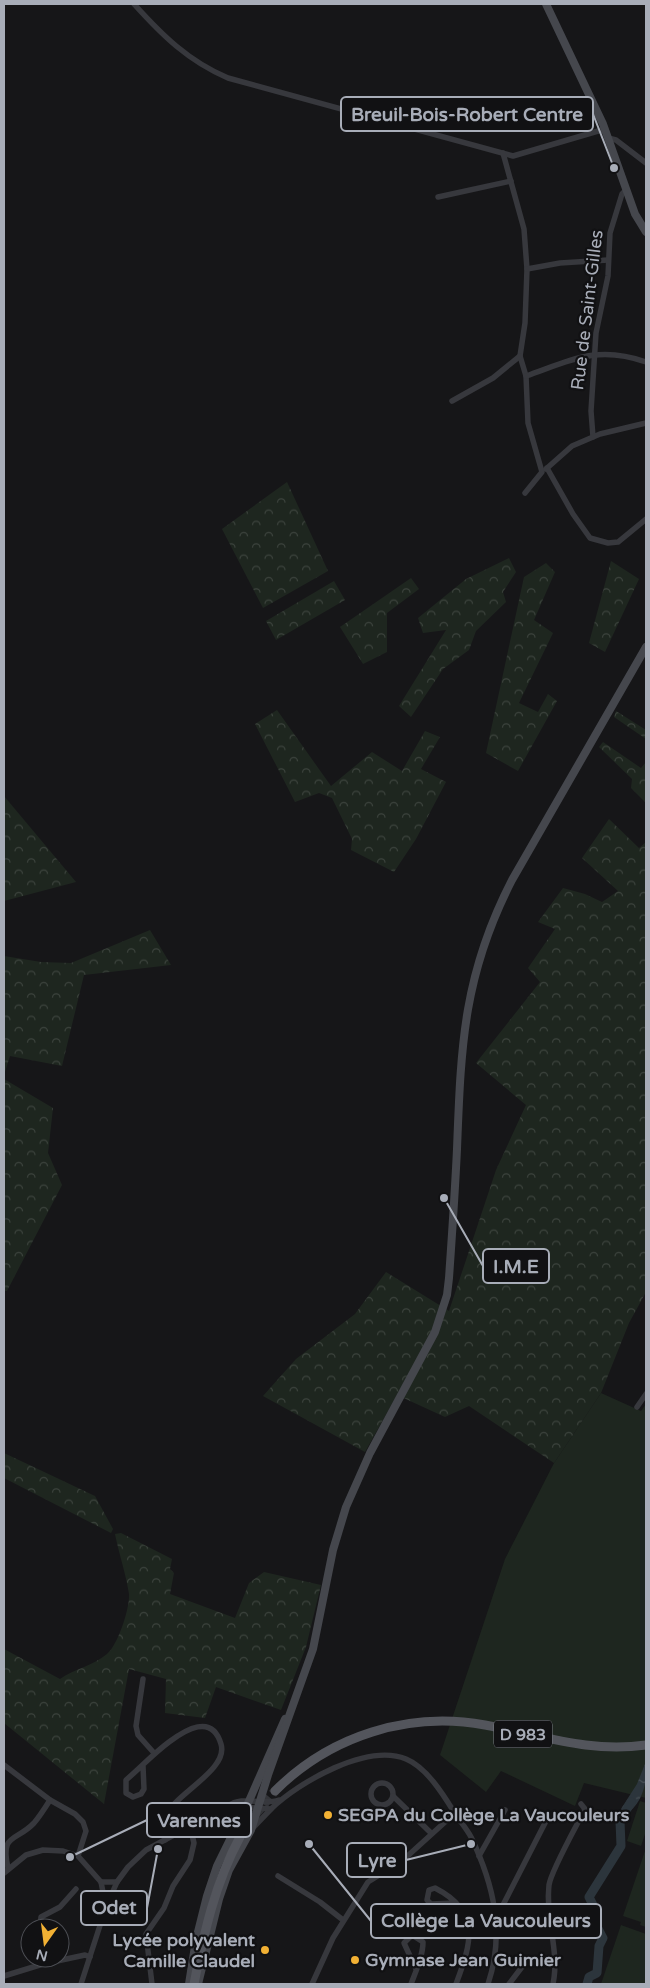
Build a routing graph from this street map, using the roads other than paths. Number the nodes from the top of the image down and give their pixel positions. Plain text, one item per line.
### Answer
1 (134, 4) edge
2 (546, 4) edge
3 (604, 127) junction
4 (608, 138) junction
5 (503, 153) junction
6 (646, 163) edge
7 (511, 181) junction
8 (626, 190) junction
9 (438, 197) dead end
10 (646, 232) edge
11 (608, 260) junction
12 (527, 269) junction
13 (594, 353) junction
14 (520, 356) junction
15 (646, 362) edge
16 (526, 376) junction
17 (452, 401) dead end
18 (646, 424) edge
19 (593, 437) junction
20 (544, 470) junction
21 (525, 493) dead end
22 (646, 519) edge
23 (646, 647) edge
24 (646, 1394) edge
25 (637, 1407) dead end
26 (143, 1680) dead end
27 (296, 1698) junction
28 (646, 1745) edge
29 (154, 1753) junction
30 (4, 1765) edge
31 (143, 1766) junction
32 (275, 1791) tunnel mouth
33 (263, 1792) junction
34 (392, 1796) dead end
35 (281, 1799) junction
36 (50, 1800) junction
37 (247, 1804) junction
38 (581, 1804) dead end
39 (259, 1806) junction
40 (271, 1809) junction
41 (505, 1810) dead end
42 (454, 1813) junction
43 (545, 1823) dead end
44 (190, 1827) junction
45 (252, 1830) junction
46 (431, 1834) junction
47 (240, 1836) tunnel mouth
48 (165, 1840) junction
49 (78, 1856) junction
50 (479, 1856) junction
51 (6, 1870) edge
52 (278, 1876) dead end
53 (101, 1882) junction
54 (117, 1882) junction
55 (76, 1889) dead end
56 (456, 1903) junction
57 (106, 1907) junction
58 (495, 1911) junction
59 (41, 1918) edge
60 (343, 1920) junction
61 (70, 1957) edge
62 (90, 1957) junction
63 (556, 1958) junction
64 (24, 1968) edge
65 (416, 1969) junction
66 (4, 1976) edge
67 (81, 1984) edge
68 (152, 1984) edge
69 (189, 1984) edge
70 (194, 1984) edge
71 (198, 1984) edge
72 (312, 1984) edge
73 (411, 1984) edge
74 (456, 1984) edge
75 (488, 1984) edge
76 (508, 1984) edge
77 (552, 1984) edge

1 - 5 street
2 - 3 main road
3 - 4 main road
3 - 5 street
4 - 6 street
4 - 8 main road
5 - 7 street
7 - 9 street
7 - 12 street
8 - 10 main road
8 - 11 street, Rue de Saint-Gilles
11 - 12 street
11 - 13 street, Rue de Saint-Gilles
12 - 14 street
13 - 15 street
13 - 16 street
13 - 19 street, Rue de Saint-Gilles
14 - 16 street
14 - 17 street
16 - 20 street
18 - 19 street
19 - 20 street
20 - 21 street
20 - 22 street
23 - 27 main road
24 - 25 street
26 - 29 street
27 - 33 main road
27 - 37 main road
28 - 32 main road, D 983
29 - 31 street
29 - 48 street
30 - 36 street
31 - 31 street
33 - 35 street
33 - 39 main road
34 - 46 street
35 - 39 street
35 - 40 street
35 - 42 street
36 - 49 street
36 - 51 street
37 - 39 street
37 - 44 street
37 - 69 main road
38 - 63 street
39 - 40 street
39 - 45 main road
40 - 45 street
41 - 50 street
42 - 46 street
42 - 50 street
43 - 58 street
44 - 48 street
44 - 68 street
45 - 71 main road
46 - 60 street
47 - 70 main road
48 - 54 street
49 - 51 street
49 - 53 street
50 - 58 street
52 - 60 street
53 - 54 street
53 - 57 street
54 - 57 street
55 - 59 street
56 - 56 street
56 - 74 street
57 - 62 street
58 - 75 street
60 - 72 street
61 - 62 street
62 - 67 street
63 - 76 street
63 - 77 street
64 - 66 street
65 - 65 street
65 - 73 street

